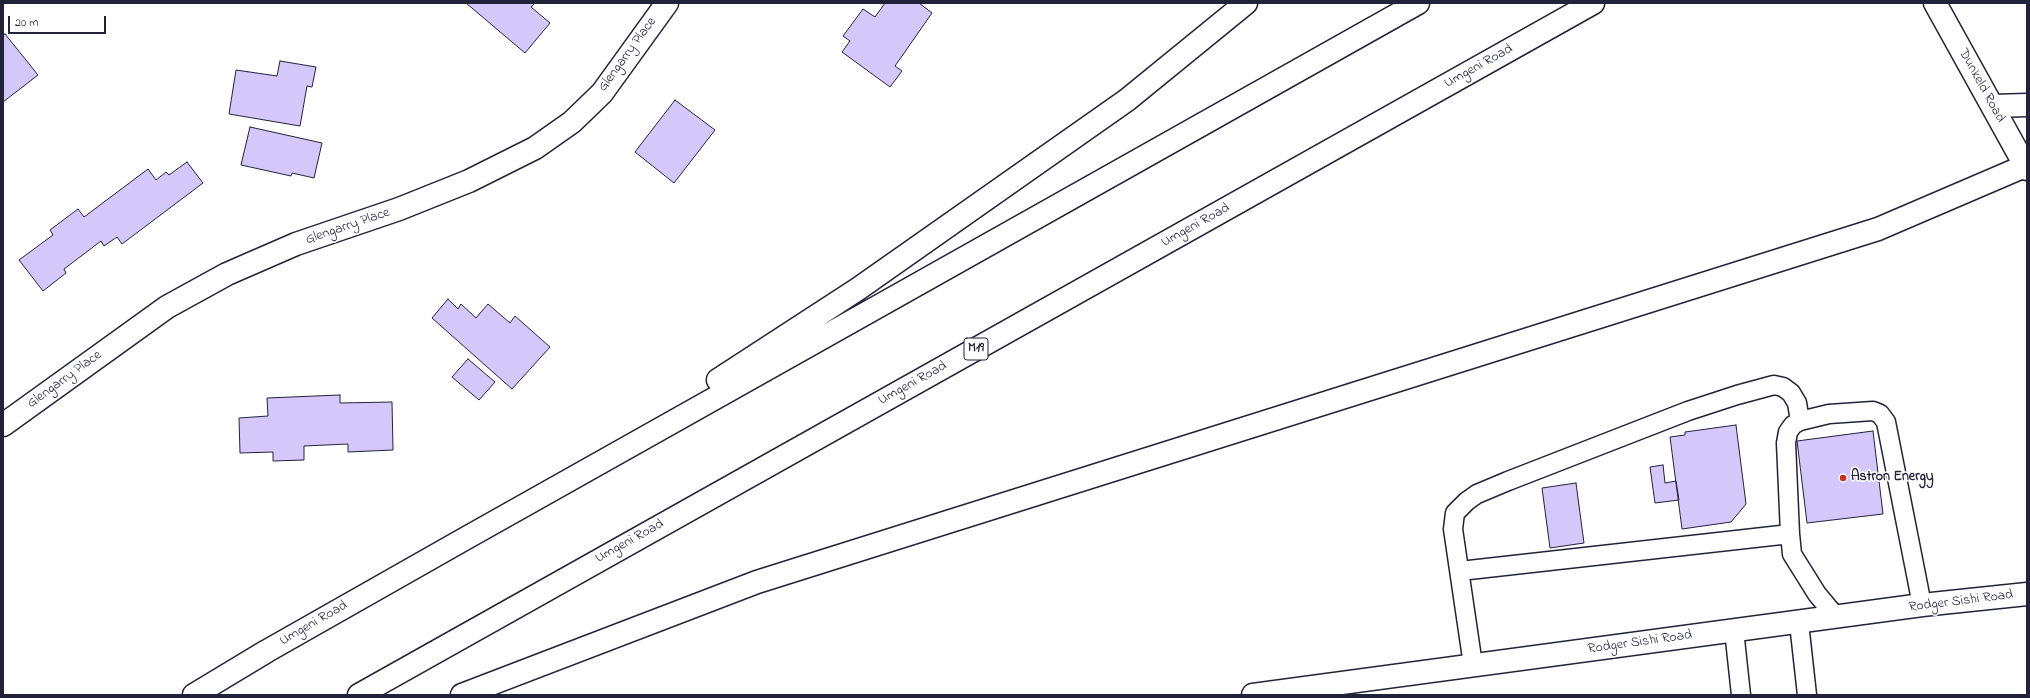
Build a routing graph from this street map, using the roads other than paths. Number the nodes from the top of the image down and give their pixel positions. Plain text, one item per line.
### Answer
1 (667, 3) edge
2 (1246, 3) edge
3 (1418, 3) edge
4 (1594, 3) edge
5 (1935, 3) edge
6 (2027, 105) edge
7 (1993, 106) junction
8 (2026, 168) edge
9 (1800, 421) junction
10 (3, 425) edge
11 (1790, 534) junction
12 (468, 537) junction
13 (1460, 571) junction
14 (2027, 594) edge
15 (1922, 606) junction
16 (1837, 618) junction
17 (1799, 623) junction
18 (1734, 630) junction
19 (1473, 665) junction
20 (194, 695) edge
21 (359, 695) edge
22 (462, 695) edge
23 (1253, 695) edge
24 (1741, 695) edge
25 (1807, 695) edge

1 - 10 main road, Glengarry Place
2 - 12 main road
3 - 12 main road, Umgeni Road
4 - 21 main road, Umgeni Road / M19
5 - 7 main road, Dunkeld Road
6 - 7 main road
7 - 8 main road, Dunkeld Road
8 - 22 main road
9 - 11 lane
9 - 13 lane
9 - 15 lane
11 - 13 lane
11 - 16 lane
12 - 20 main road, Umgeni Road
13 - 19 lane
14 - 15 main road, Rodger Sishi Road
15 - 16 main road, Rodger Sishi Road
16 - 17 main road, Rodger Sishi Road
17 - 18 main road, Rodger Sishi Road
17 - 25 lane
18 - 19 main road, Rodger Sishi Road
18 - 24 lane
19 - 23 main road, Rodger Sishi Road

